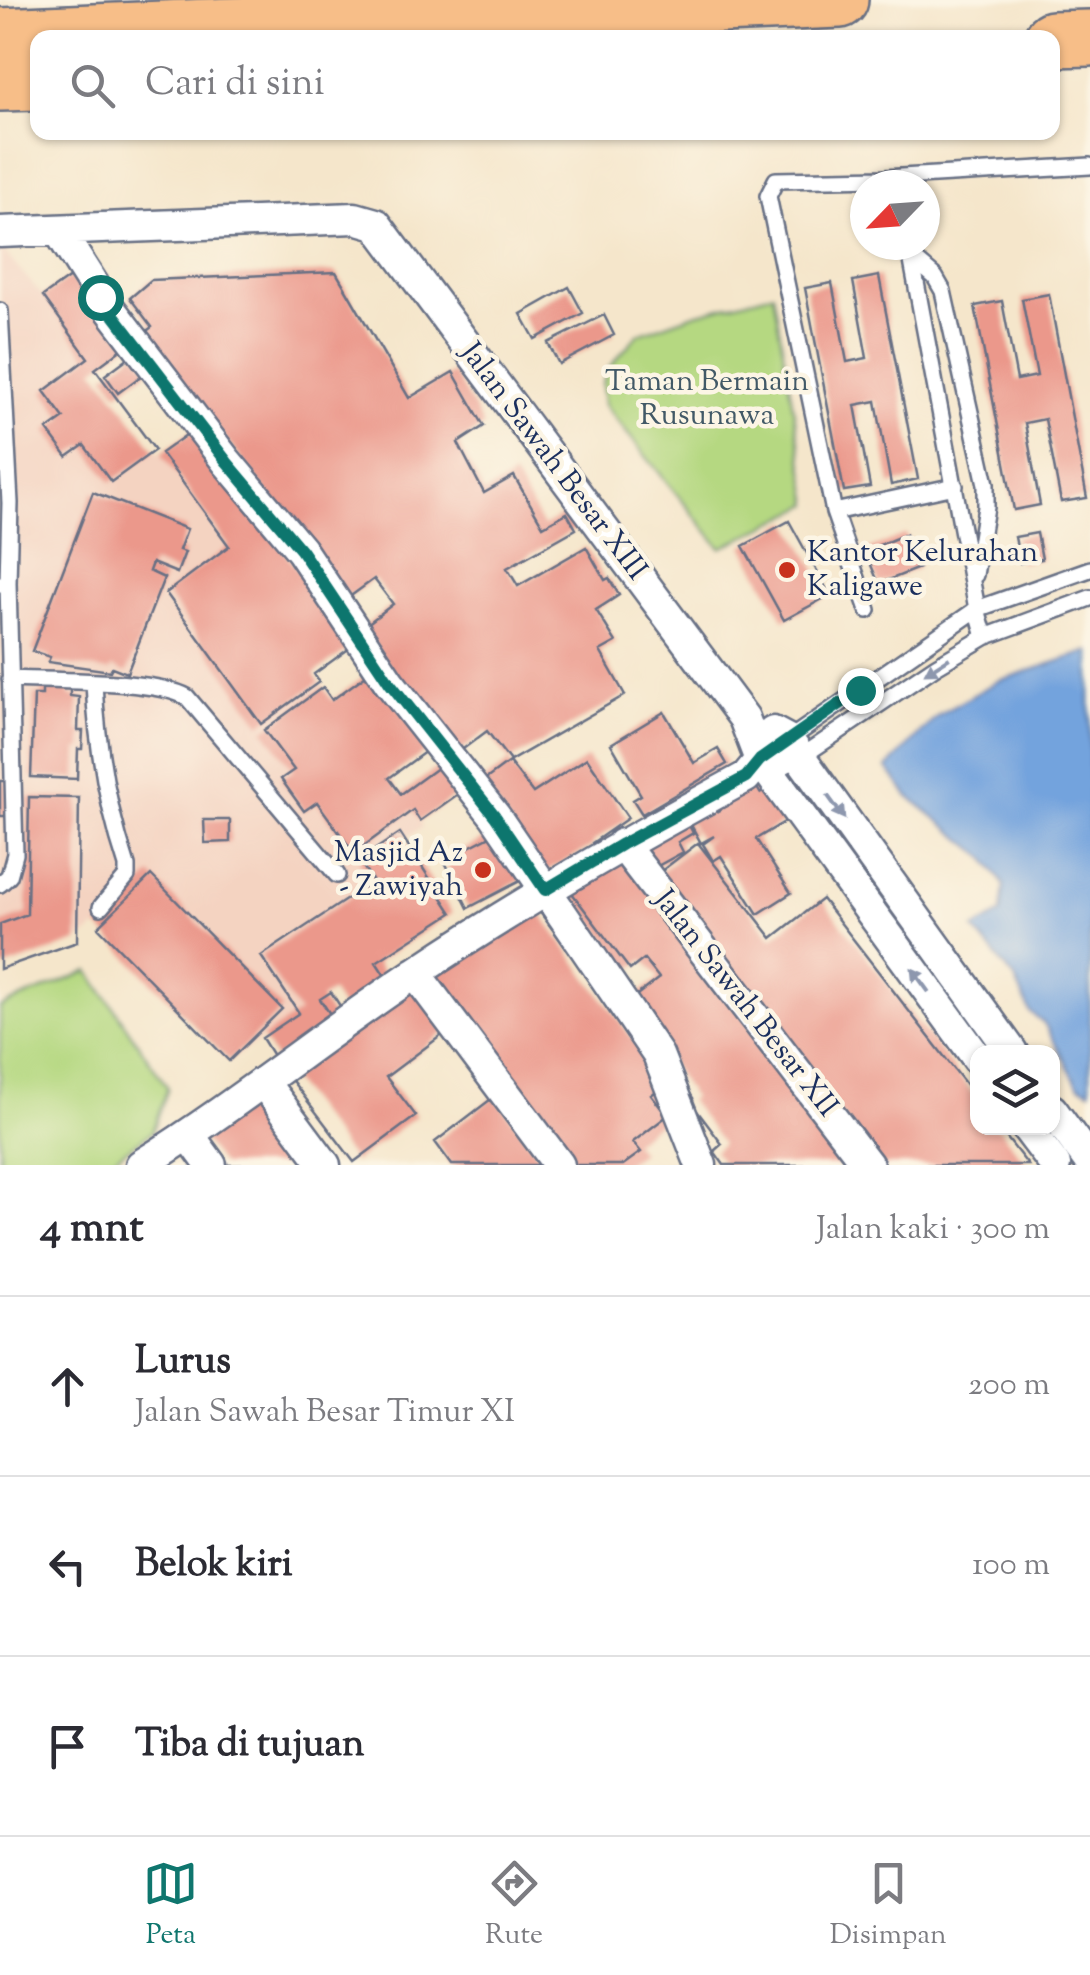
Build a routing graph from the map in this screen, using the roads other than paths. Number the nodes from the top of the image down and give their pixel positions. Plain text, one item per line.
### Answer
1 (840, 0) edge
2 (140, 30) edge
3 (30, 35) edge
4 (0, 36) edge
5 (1090, 38) edge
6 (1060, 39) edge
7 (30, 82) edge
8 (0, 84) edge
9 (1090, 166) edge
10 (940, 177) edge
11 (850, 181) edge
12 (0, 232) edge
13 (59, 232) junction
14 (913, 260) edge
15 (919, 260) edge
16 (0, 311) edge
17 (959, 368) junction
18 (934, 369) junction
19 (955, 486) junction
20 (834, 512) junction
21 (1090, 569) edge
22 (4, 584) edge
23 (973, 588) junction
24 (1090, 598) edge
25 (977, 609) junction
26 (868, 610) dead end
27 (986, 637) junction
28 (10, 679) junction
29 (94, 684) junction
30 (744, 718) junction
31 (794, 748) junction
32 (759, 770) junction
33 (622, 844) junction
34 (337, 875) dead end
35 (0, 884) edge
36 (545, 890) junction
37 (101, 907) dead end
38 (415, 973) junction
39 (1007, 1045) edge
40 (970, 1047) edge
41 (264, 1083) junction
42 (1060, 1121) edge
43 (189, 1135) junction
44 (1033, 1135) edge
45 (1090, 1162) edge
46 (142, 1165) edge
47 (211, 1165) edge
48 (325, 1165) edge
49 (559, 1165) edge
50 (701, 1165) edge
51 (868, 1165) edge
52 (1054, 1165) edge

1 - 2 highway
3 - 4 highway
5 - 6 highway
7 - 8 highway
9 - 10 lane
11 - 20 lane
12 - 13 street
13 - 30 street, Jalan Sawah Besar XIII
13 - 36 street
14 - 18 lane
15 - 17 lane
16 - 22 lane
17 - 18 lane
17 - 23 lane
18 - 19 lane
19 - 20 lane
19 - 23 lane
20 - 26 lane
21 - 25 lane
22 - 28 lane
23 - 25 lane
24 - 27 lane
25 - 27 lane
25 - 31 lane
27 -> 31 lane
28 - 29 lane
28 - 35 lane
29 - 34 lane
29 - 37 lane
30 - 31 street, Jalan Sawah Besar XIII
30 - 32 street, Jalan Sawah Besar XIII
31 - 32 street
31 -> 39 street, Jalan Sawah Besar XIII
32 - 33 street
40 -> 32 street, Jalan Sawah Besar XIII
33 - 36 street
33 - 51 street, Jalan Sawah Besar XII
36 - 38 street
36 - 50 street
38 - 41 street
38 - 49 street
41 - 43 street
41 - 48 street
42 - 45 street
43 - 46 street
43 - 47 street
44 - 52 street

